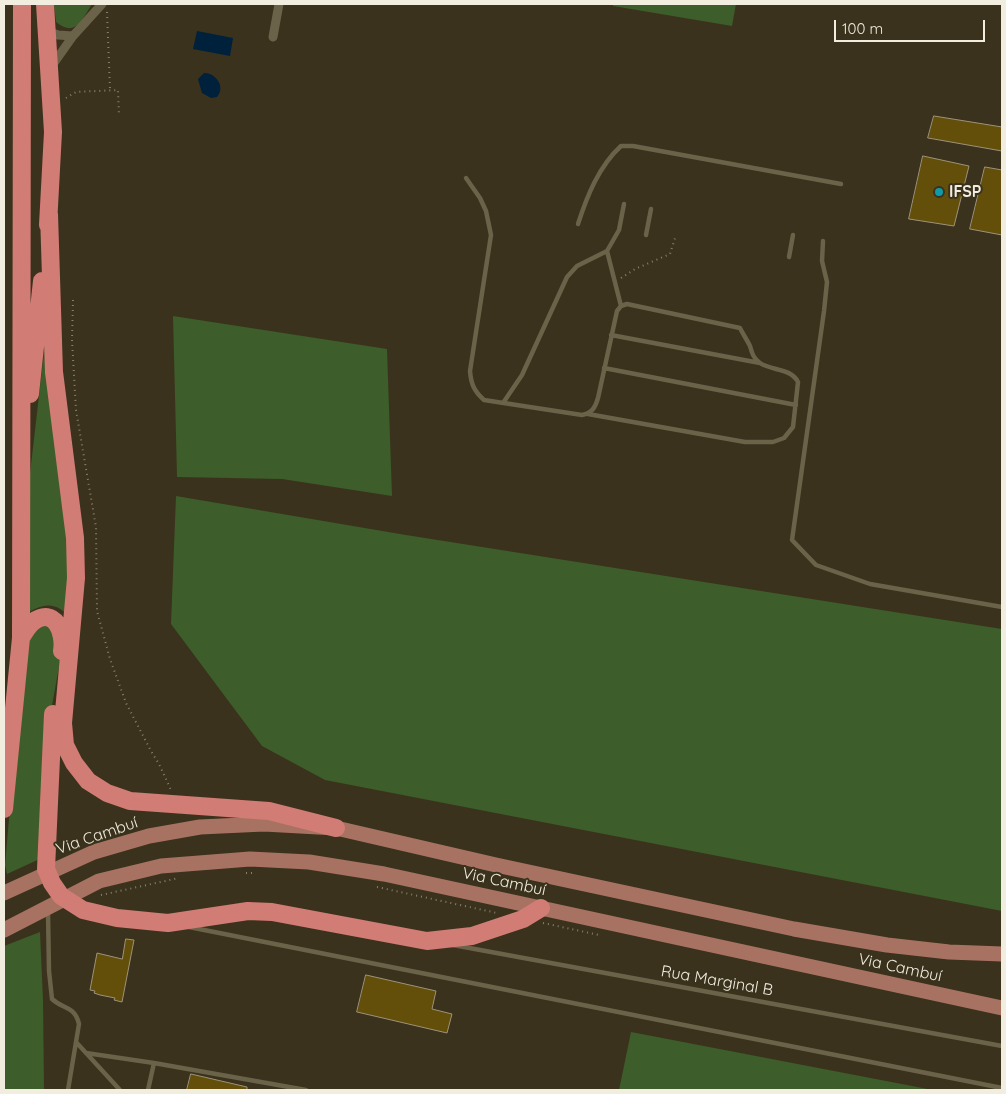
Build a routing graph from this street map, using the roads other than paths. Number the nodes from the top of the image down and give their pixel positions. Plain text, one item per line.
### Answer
1 (22, 4) edge
2 (45, 4) edge
3 (104, 4) edge
4 (279, 4) edge
5 (47, 31) junction
6 (73, 36) junction
7 (273, 37) dead end
8 (49, 69) junction
9 (466, 178) dead end
10 (841, 184) dead end
11 (624, 204) dead end
12 (651, 209) dead end
13 (49, 214) junction
14 (578, 224) dead end
15 (646, 235) dead end
16 (793, 235) dead end
17 (823, 241) dead end
18 (607, 251) junction
19 (789, 257) dead end
20 (621, 306) junction
21 (611, 335) junction
22 (760, 363) junction
23 (604, 368) junction
24 (503, 403) junction
25 (796, 406) junction
26 (588, 414) junction
27 (20, 494) junction
28 (1002, 607) edge
29 (21, 638) junction
30 (4, 809) edge
31 (336, 828) junction
32 (4, 893) edge
33 (49, 902) dead end
34 (541, 908) junction
35 (168, 922) junction
36 (4, 930) edge
37 (427, 941) junction
38 (1002, 954) edge
39 (1002, 1008) edge
40 (76, 1042) junction
41 (1002, 1046) edge
42 (86, 1053) junction
43 (154, 1063) junction
44 (1002, 1088) edge
45 (68, 1090) edge
46 (120, 1090) edge
47 (148, 1090) edge
48 (306, 1090) edge

1 - 27 highway
2 - 5 highway
3 - 6 street
4 - 7 street
5 - 6 street
5 - 8 highway
6 - 8 street
8 - 13 highway
9 - 24 lane
10 - 14 lane
11 - 18 lane
12 - 15 lane
13 - 27 highway
13 - 31 highway
16 - 19 lane
17 - 28 lane
18 - 20 lane
18 - 24 lane
20 - 21 lane
20 - 22 lane
21 - 22 lane
21 - 23 lane
22 - 25 lane
23 - 25 lane
23 - 26 lane
24 - 26 lane
25 - 26 lane
27 - 29 highway
29 - 30 highway
29 - 35 highway
31 - 32 main road, Via Cambuí
31 - 38 main road, Via Cambuí
33 - 40 lane
34 - 36 main road, Via Cambuí
34 - 37 highway
34 - 39 main road, Via Cambuí
35 - 37 highway
35 - 44 lane
37 - 41 lane, Rua Marginal B
40 - 42 lane
40 - 45 lane
42 - 43 lane
42 - 46 lane
43 - 47 lane
43 - 48 lane

